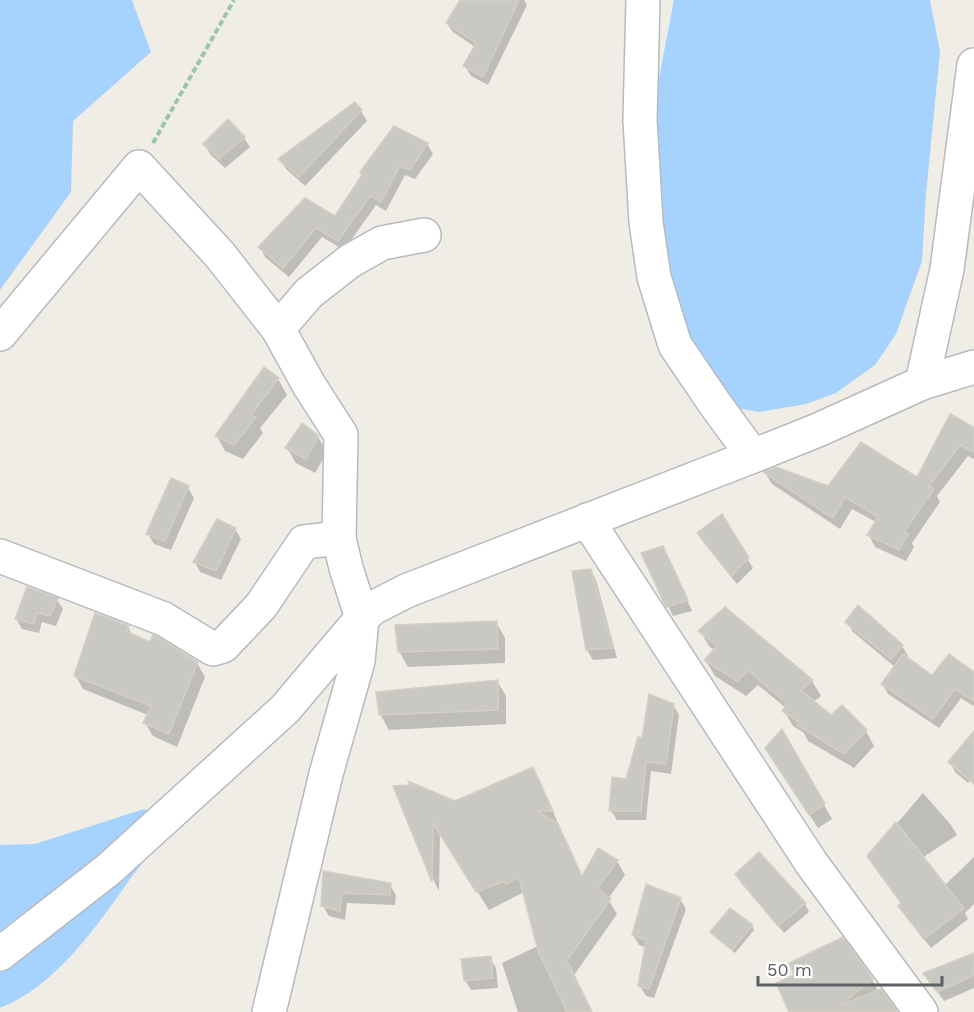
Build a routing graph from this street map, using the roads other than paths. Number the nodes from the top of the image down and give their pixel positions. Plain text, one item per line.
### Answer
1 (643, 0) edge
2 (974, 65) edge
3 (424, 235) dead end
4 (278, 329) junction
5 (0, 334) edge
6 (974, 367) edge
7 (922, 383) junction
8 (753, 456) junction
9 (587, 520) junction
10 (339, 538) junction
11 (0, 556) edge
12 (362, 618) junction
13 (0, 954) edge
14 (269, 1012) edge
15 (921, 1012) edge

1 - 8 street
2 - 7 street
3 - 4 street
4 - 5 street
4 - 10 street
6 - 7 street
7 - 8 street
8 - 9 street
9 - 12 street
9 - 15 street
10 - 11 street
10 - 12 street
12 - 13 street
12 - 14 street

